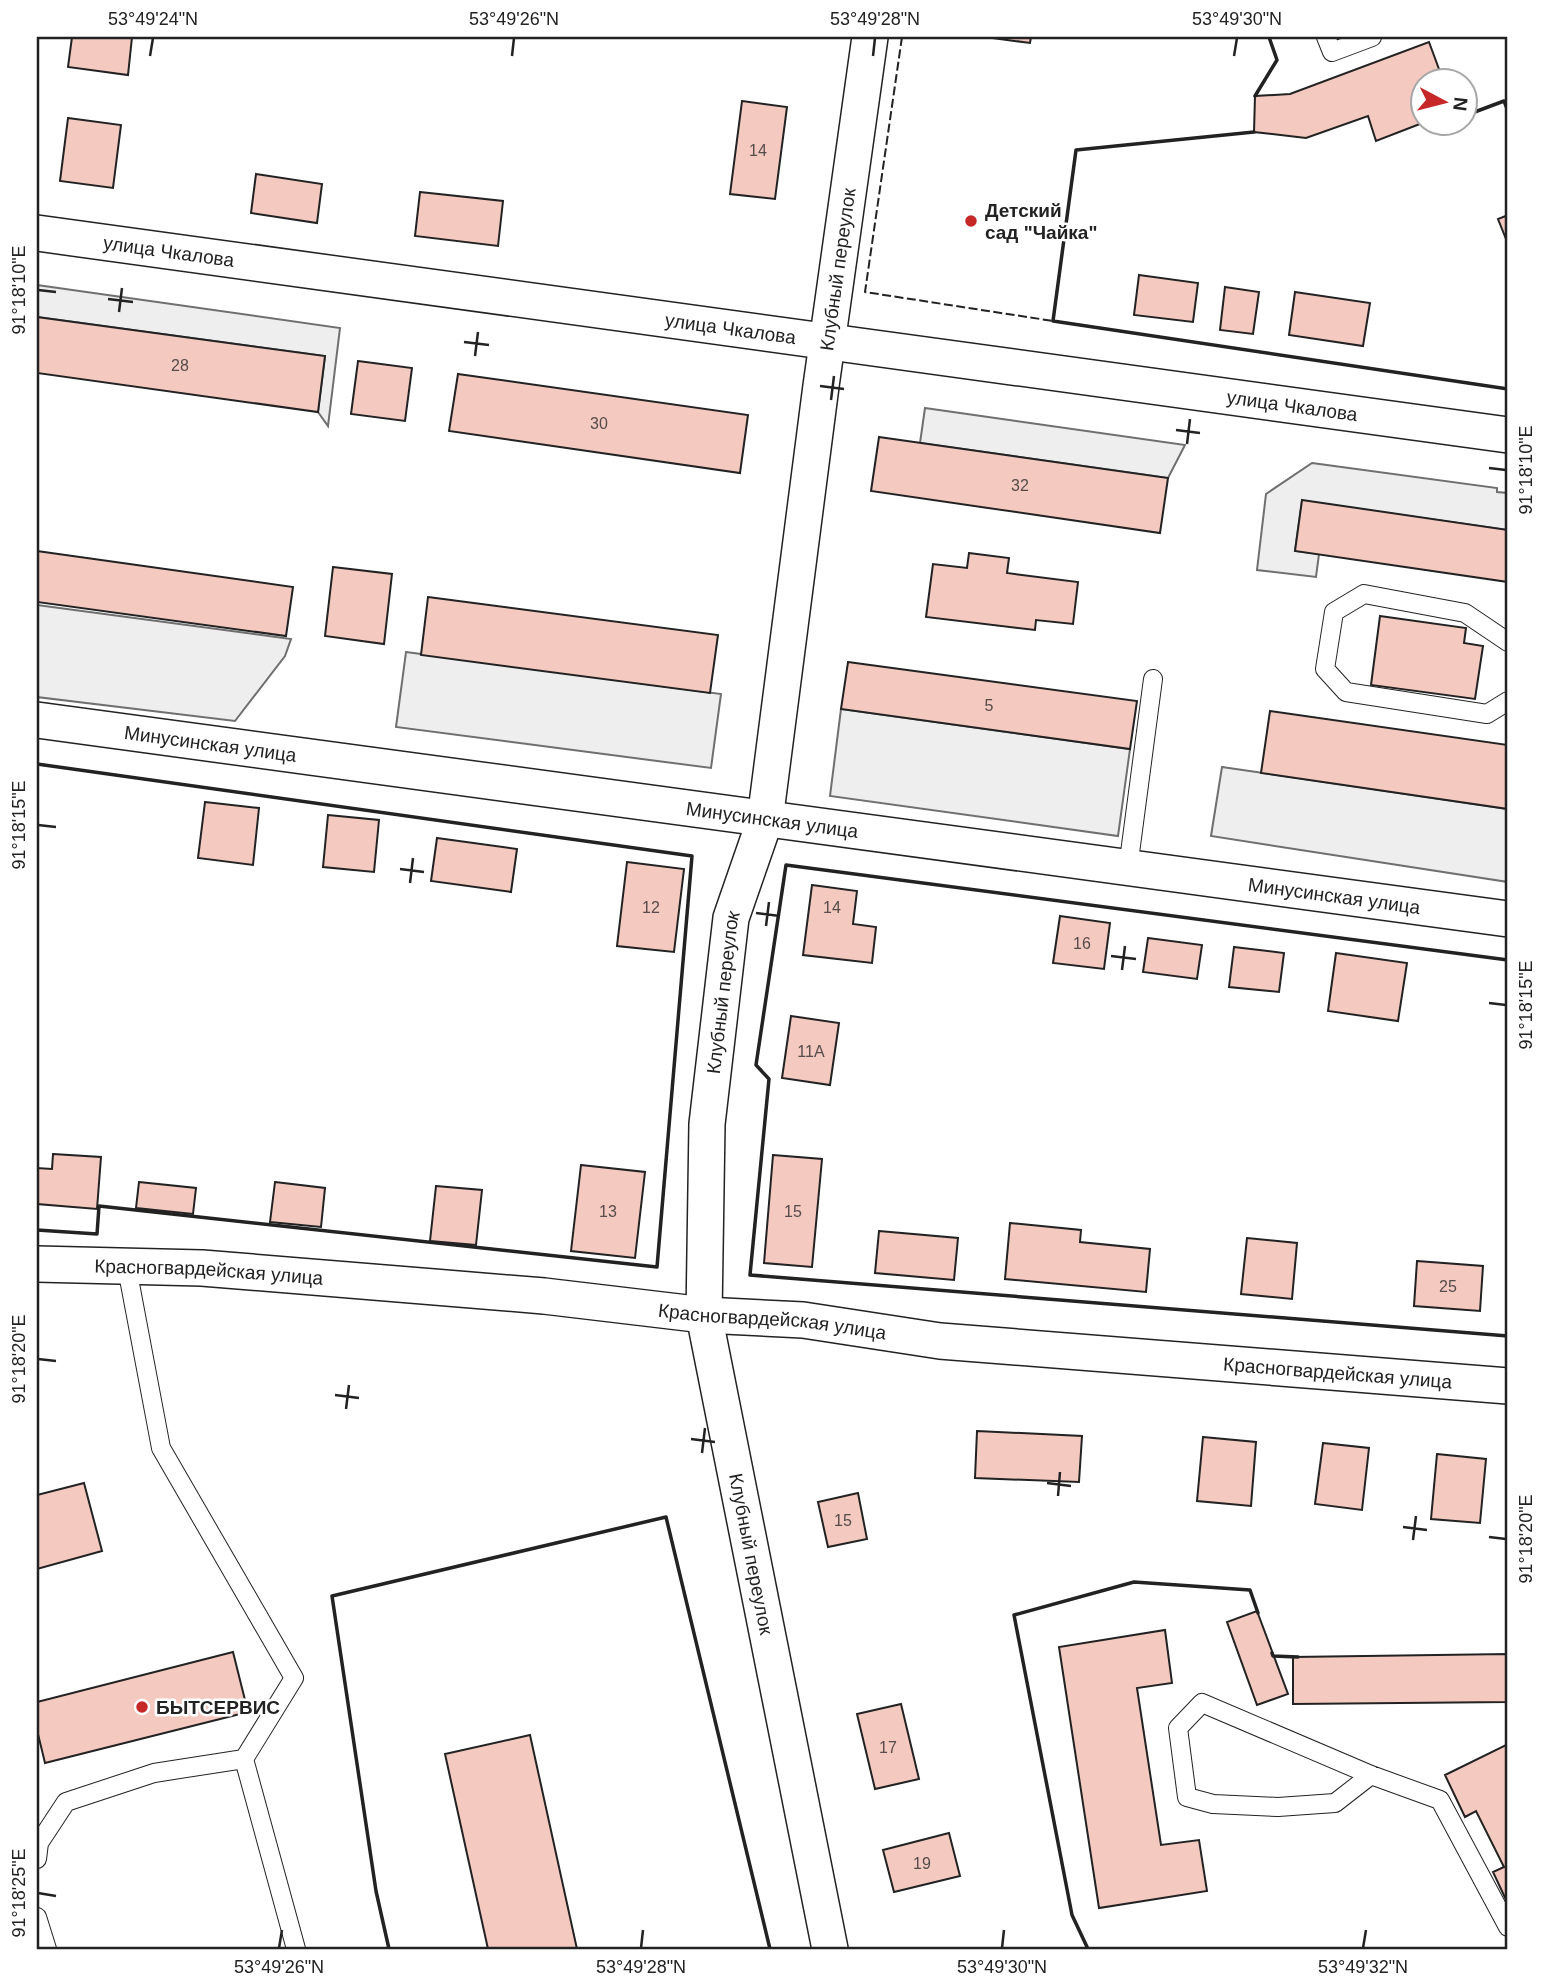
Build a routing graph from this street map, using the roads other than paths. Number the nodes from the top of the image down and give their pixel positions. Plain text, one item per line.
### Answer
1 (870, 37) edge
2 (1326, 37) edge
3 (1372, 37) edge
4 (37, 233) edge
5 (827, 343) junction
6 (1508, 435) edge
7 (1508, 642) edge
8 (1153, 679) dead end
9 (1508, 701) edge
10 (37, 720) edge
11 (765, 820) junction
12 (1128, 868) junction
13 (1508, 919) edge
14 (37, 1264) edge
15 (127, 1268) junction
16 (704, 1315) junction
17 (1508, 1386) edge
18 (244, 1759) junction
19 (1371, 1775) junction
20 (37, 1858) edge
21 (37, 1917) edge
22 (1508, 1927) edge
23 (47, 1949) edge
24 (296, 1949) edge
25 (830, 1949) edge

1 - 5 street, Клубный переулок
2 - 3 lane
4 - 5 street, улица Чкалова
5 - 6 street, улица Чкалова
5 - 11 street, Клубный переулок
7 - 9 lane
8 - 12 lane
10 - 11 street, Минусинская улица
11 - 12 street, Минусинская улица
11 - 16 street, Клубный переулок
12 - 13 street, Минусинская улица
14 - 15 street, Красногвардейская улица
15 - 16 street, Красногвардейская улица
15 - 18 lane
16 - 17 street, Красногвардейская улица
16 - 25 street, Клубный переулок
18 - 20 lane
18 - 24 lane
19 - 19 lane
19 - 22 lane
21 - 23 lane

